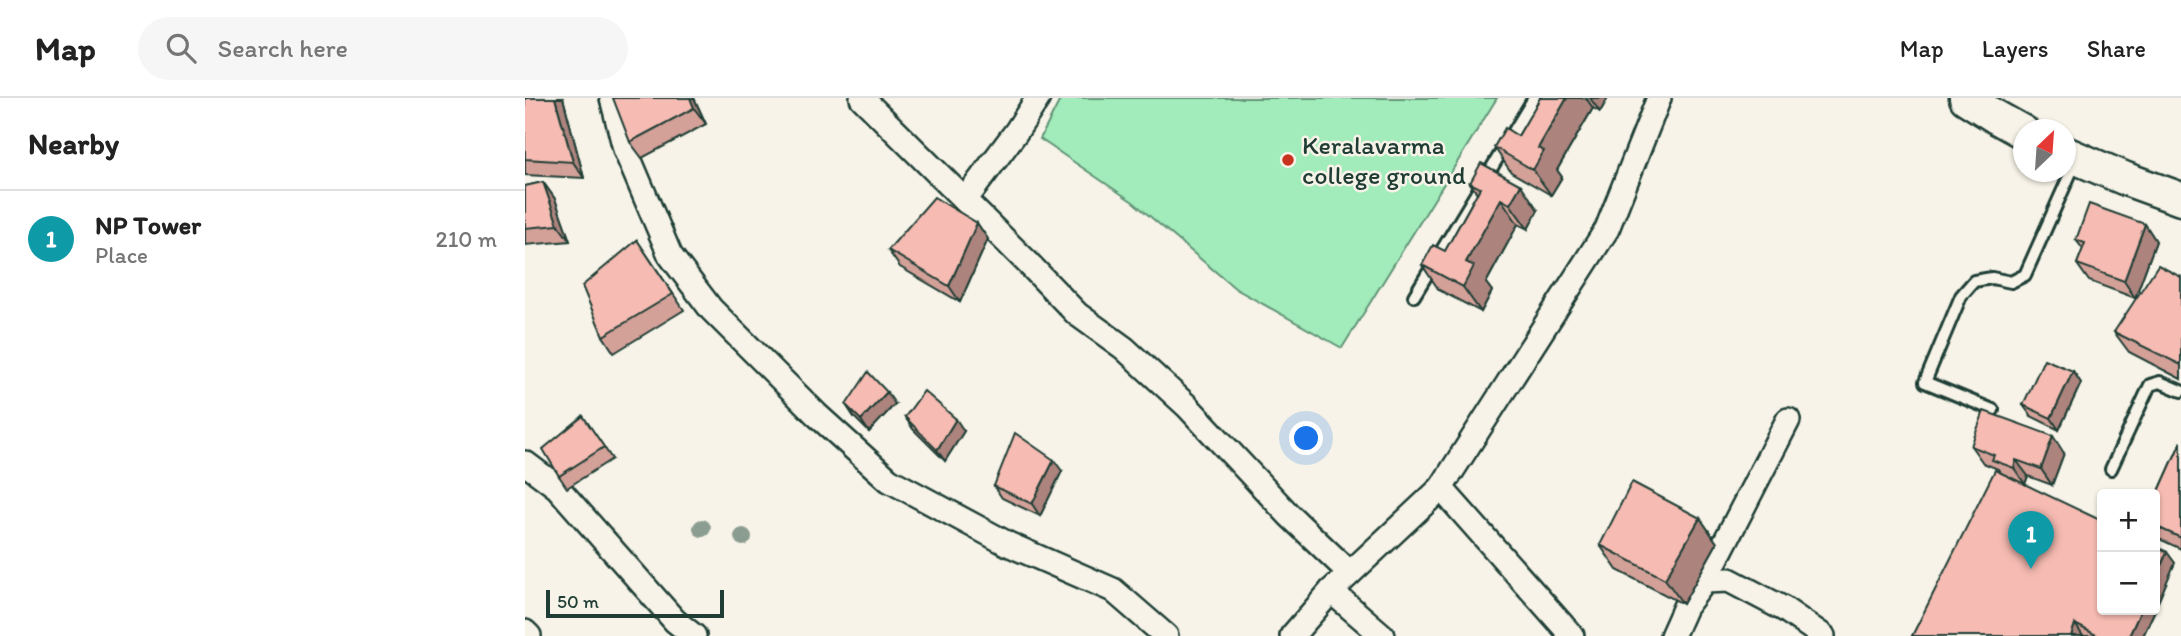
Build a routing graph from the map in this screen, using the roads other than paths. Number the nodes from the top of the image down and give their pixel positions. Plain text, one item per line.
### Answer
1 (612, 98) edge
2 (862, 98) edge
3 (1038, 98) edge
4 (1534, 98) edge
5 (1659, 98) edge
6 (1966, 98) edge
7 (2013, 126) edge
8 (2076, 158) edge
9 (2061, 182) edge
10 (2181, 199) edge
11 (965, 200) junction
12 (1414, 296) dead end
13 (2181, 391) edge
14 (1993, 410) dead end
15 (1789, 420) dead end
16 (525, 463) edge
17 (2111, 469) dead end
18 (1441, 488) junction
19 (1350, 573) junction
20 (1705, 581) junction
21 (1331, 591) junction
22 (694, 636) edge
23 (1166, 636) edge
24 (1292, 636) edge
25 (1383, 636) edge
26 (1572, 636) edge
27 (1672, 636) edge
28 (1823, 636) edge

1 - 23 street
2 - 11 street
3 - 11 street
4 - 12 lane
5 - 18 street
6 - 7 street
8 - 10 street
9 - 14 lane
11 - 19 street
13 - 17 lane
15 - 20 street
16 - 22 street
18 - 19 street
18 - 26 street
19 - 21 street
20 - 27 street
20 - 28 street
21 - 24 street
21 - 25 street

